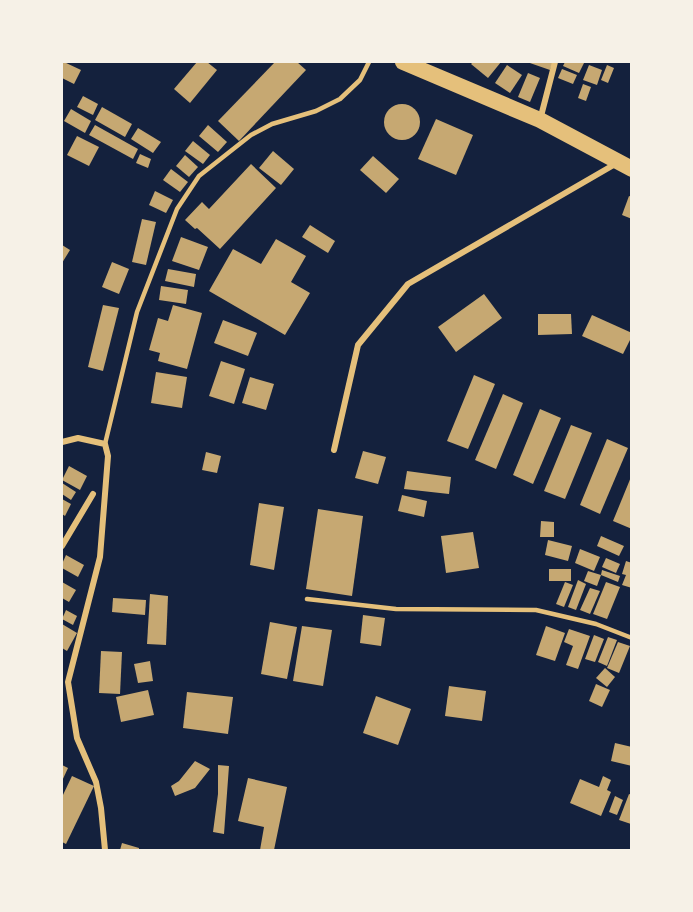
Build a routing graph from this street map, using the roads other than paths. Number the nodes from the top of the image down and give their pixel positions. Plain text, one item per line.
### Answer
1 (369, 62) edge
2 (403, 62) edge
3 (555, 62) edge
4 (540, 120) junction
5 (625, 166) edge
6 (62, 442) edge
7 (105, 444) junction
8 (334, 450) dead end
9 (93, 494) dead end
10 (62, 546) edge
11 (307, 599) dead end
12 (632, 638) edge
13 (65, 683) edge
14 (105, 850) edge

1 - 7 lane
2 - 4 highway
3 - 4 street
4 - 5 highway
5 - 8 street
6 - 7 street
7 - 13 street
9 - 10 street
11 - 12 lane
13 - 14 street

